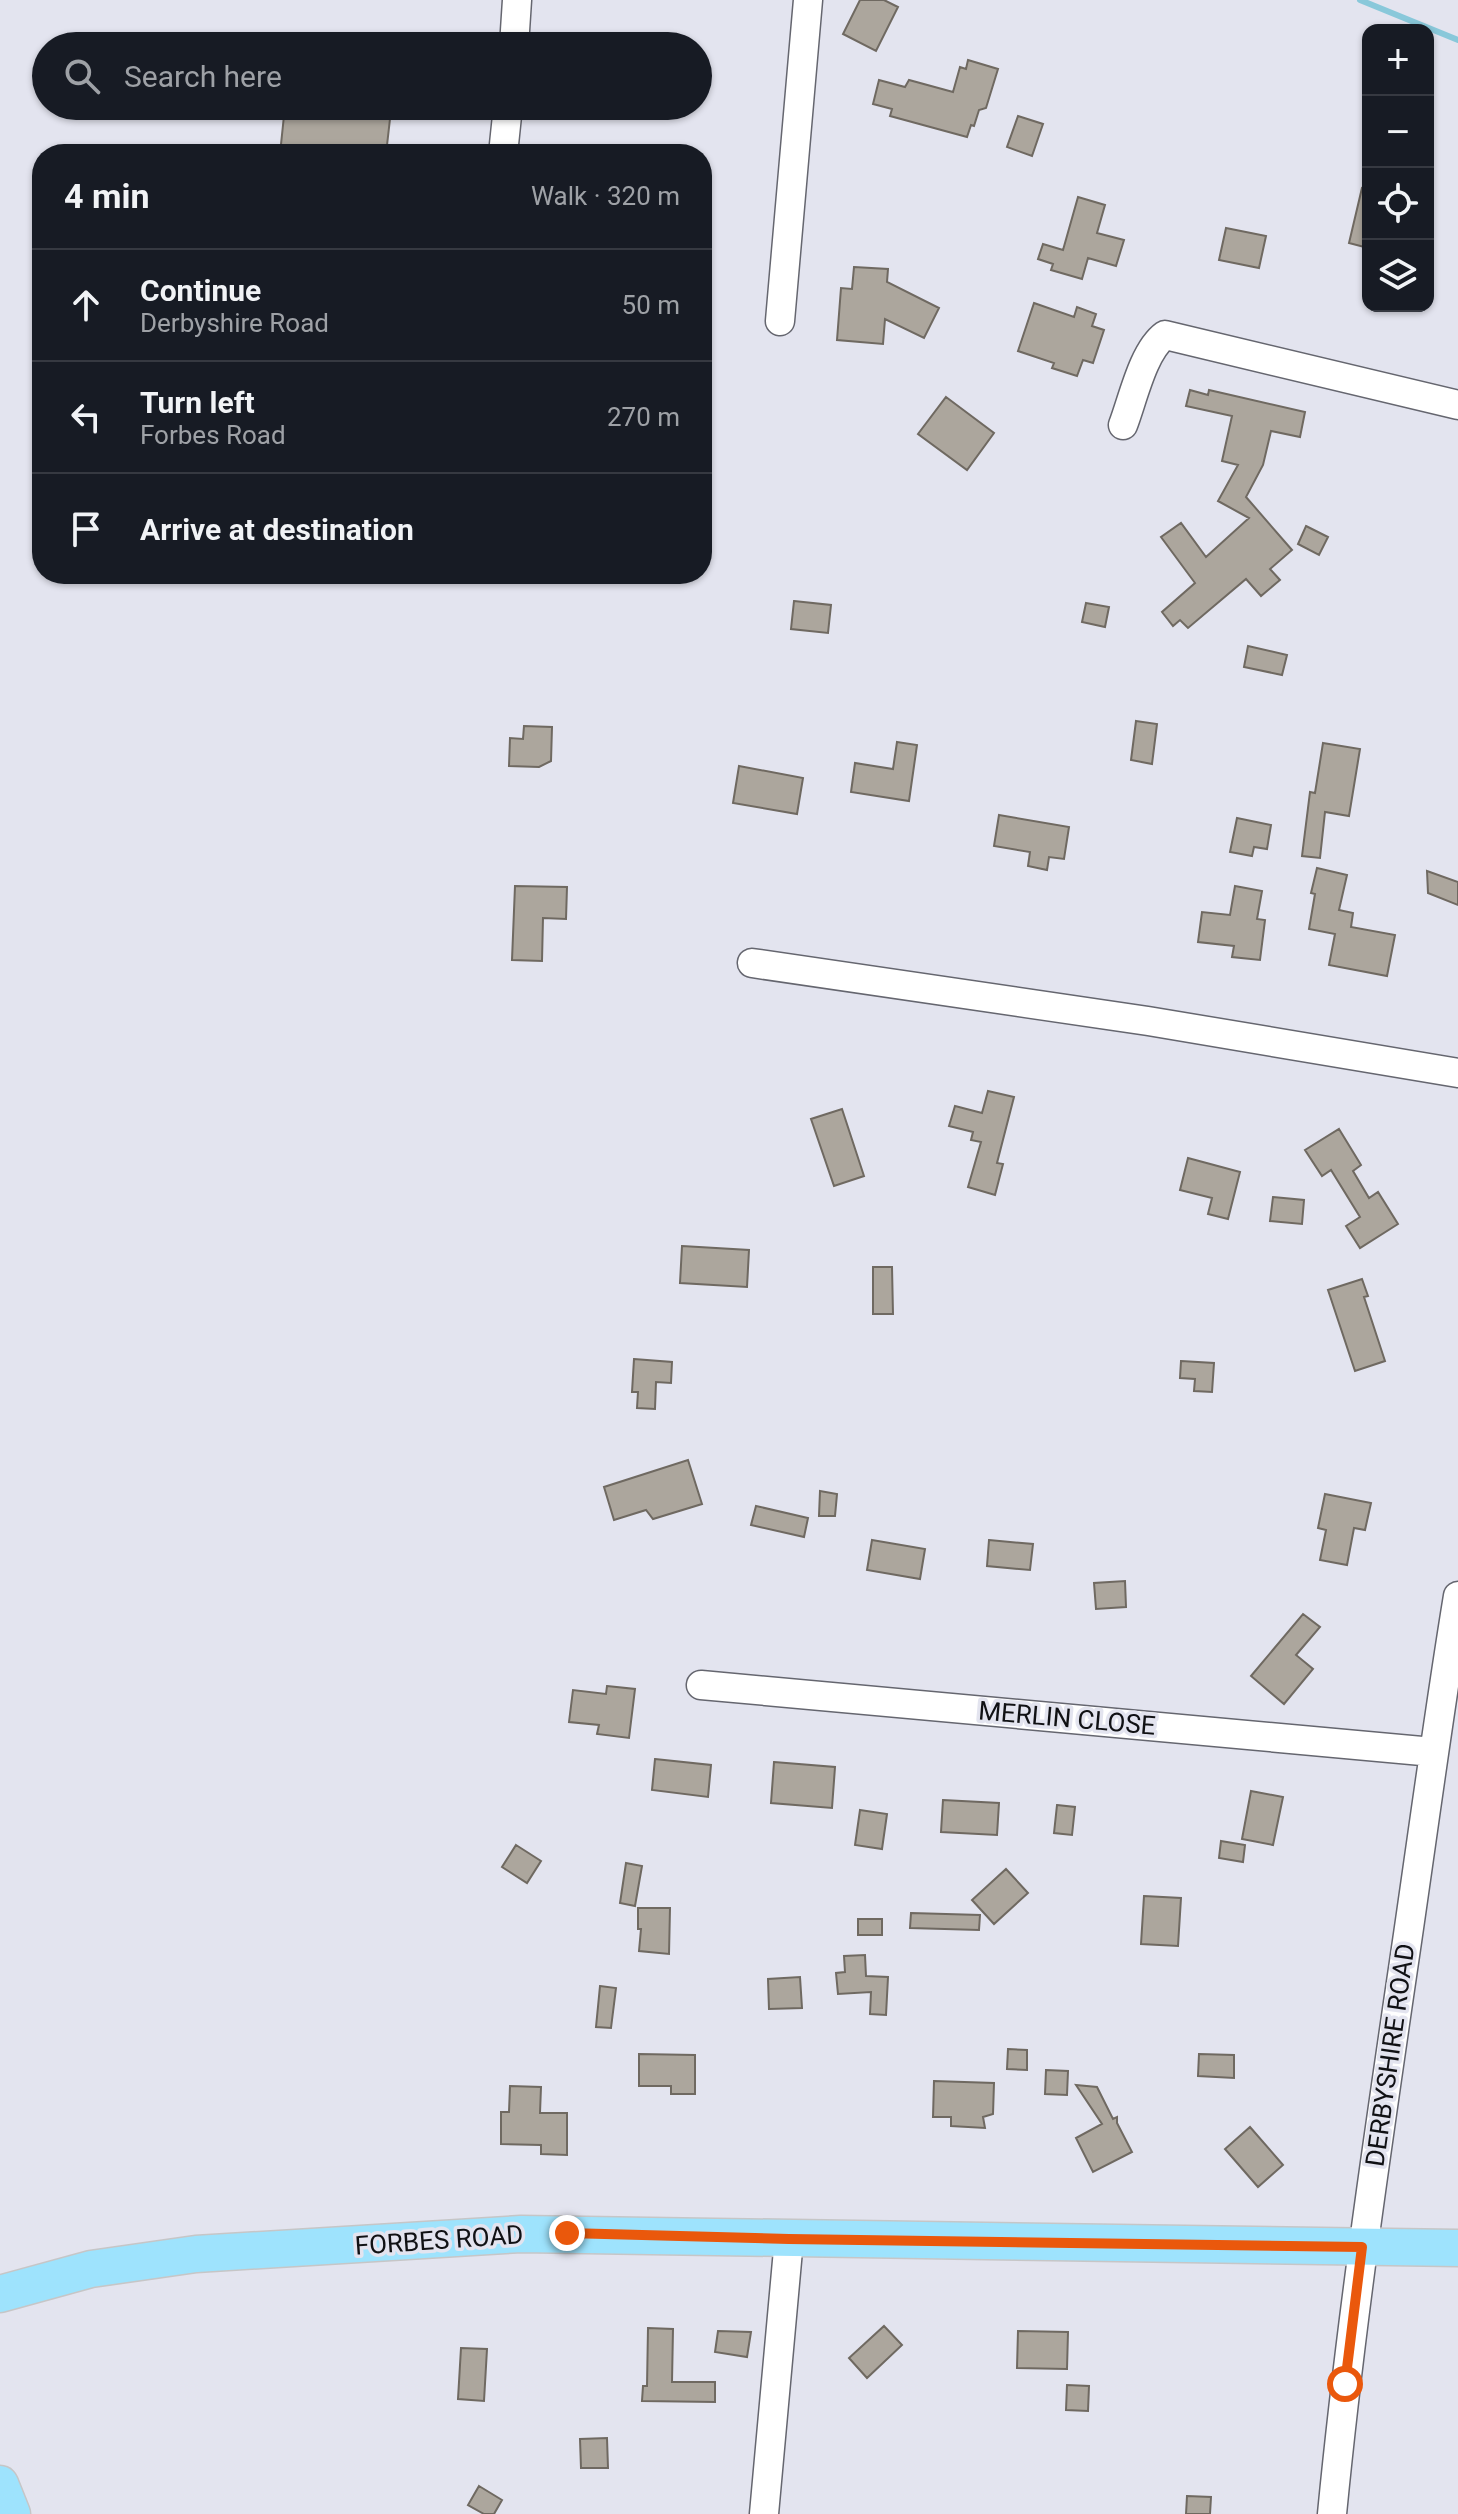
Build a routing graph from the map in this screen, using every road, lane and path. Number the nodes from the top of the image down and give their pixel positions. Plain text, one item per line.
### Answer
1 (517, 0) edge
2 (808, 0) edge
3 (515, 32) edge
4 (507, 120) edge
5 (504, 144) edge
6 (780, 321) dead end
7 (1458, 405) edge
8 (1123, 425) dead end
9 (752, 963) dead end
10 (1458, 1073) edge
11 (1458, 1596) edge
12 (701, 1685) dead end
13 (1433, 1752) junction
14 (789, 2239) junction
15 (1362, 2247) junction
16 (1458, 2248) edge
17 (0, 2294) edge
18 (0, 2484) edge
19 (12, 2514) edge
20 (764, 2514) edge
21 (1332, 2514) edge

1 - 3 street
2 - 6 street
4 - 5 street
7 - 8 street
9 - 10 street
11 - 13 street, DERBYSHIRE ROAD
12 - 13 street, MERLIN CLOSE
13 - 15 street, DERBYSHIRE ROAD
14 - 15 main road, FORBES ROAD
14 - 17 main road, FORBES ROAD
14 - 20 street
15 - 16 main road, FORBES ROAD
15 - 21 street, DERBYSHIRE ROAD
18 - 19 main road

